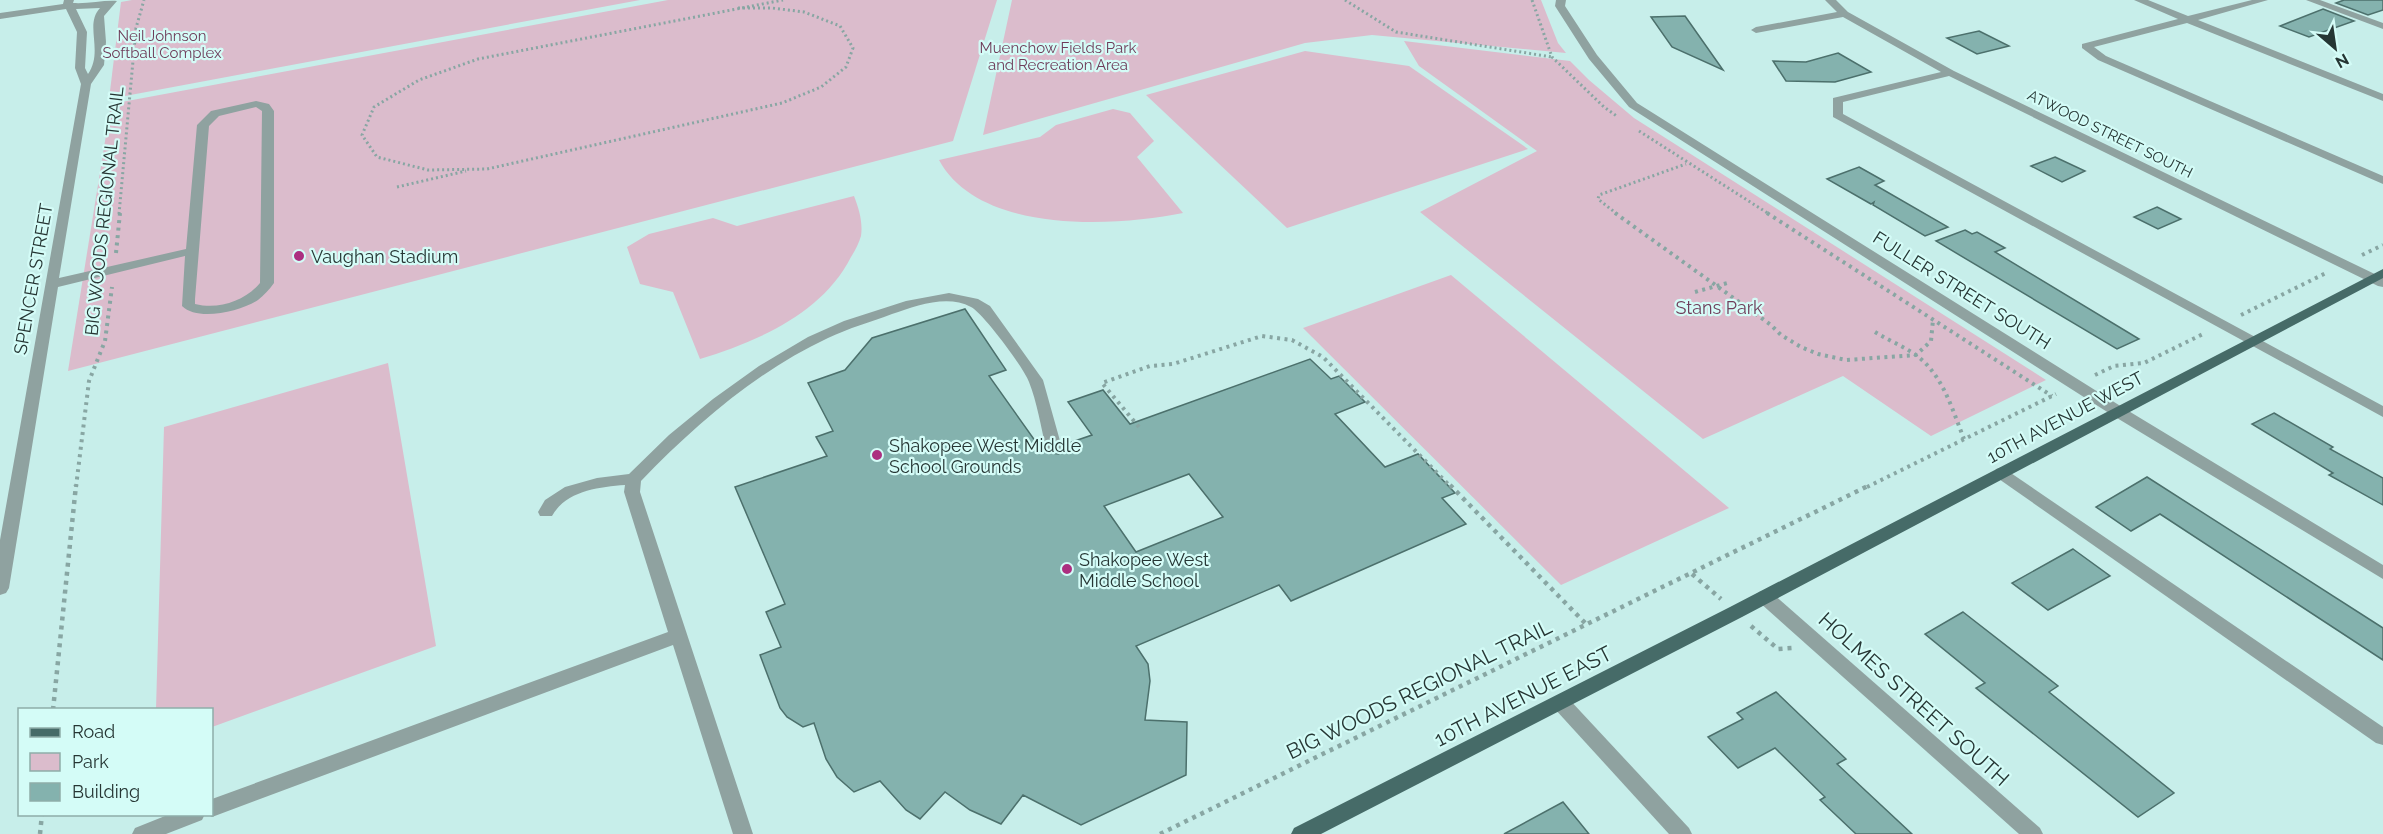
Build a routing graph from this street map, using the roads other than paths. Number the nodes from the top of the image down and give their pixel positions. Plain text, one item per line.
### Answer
1 (52, 0) edge
2 (114, 0) edge
3 (1561, 0) edge
4 (1830, 0) edge
5 (2139, 0) edge
6 (2263, 0) edge
7 (2311, 0) edge
8 (70, 4) edge
9 (0, 9) edge
10 (1844, 14) junction
11 (0, 16) edge
12 (2191, 20) junction
13 (2383, 26) edge
14 (1756, 30) dead end
15 (1950, 73) junction
16 (86, 84) junction
17 (2383, 98) edge
18 (2383, 180) edge
19 (192, 251) junction
20 (2380, 278) edge
21 (52, 284) junction
22 (2252, 341) junction
23 (2117, 411) junction
24 (2383, 412) edge
25 (1054, 448) dead end
26 (2002, 473) junction
27 (633, 478) junction
28 (546, 512) dead end
29 (2, 568) edge
30 (2383, 573) edge
31 (0, 588) edge
32 (1765, 597) junction
33 (679, 635) junction
34 (1561, 703) junction
35 (2383, 737) edge
36 (213, 808) edge
37 (190, 816) edge
38 (1314, 831) edge
39 (142, 834) edge
40 (743, 834) edge
41 (1682, 834) edge
42 (2033, 834) edge

1 - 9 street
2 - 8 street
2 - 16 street, SPENCER STREET
3 - 23 street, FULLER STREET SOUTH
4 - 10 street, ATWOOD STREET SOUTH
5 - 12 street
6 - 12 street
7 - 13 street
8 - 11 street
8 - 16 street, SPENCER STREET
10 - 14 street
10 - 15 street, ATWOOD STREET SOUTH
12 - 17 street
12 - 18 street
15 - 20 street, ATWOOD STREET SOUTH
15 - 22 street
16 - 21 street, SPENCER STREET
19 - 19 street
19 - 21 street
20 - 22 main road, 10TH AVENUE WEST
21 - 29 street, SPENCER STREET
22 - 23 main road, 10TH AVENUE WEST
22 - 24 street
23 - 26 main road, 10TH AVENUE WEST
23 - 30 street, FULLER STREET SOUTH
25 - 27 street
26 - 32 main road, 10TH AVENUE WEST
26 - 35 street
27 - 28 street
27 - 33 street
29 - 31 street, SPENCER STREET
32 - 34 main road, 10TH AVENUE EAST
32 - 42 street, HOLMES STREET SOUTH
33 - 36 street
33 - 40 street
34 - 38 main road, 10TH AVENUE EAST
34 - 41 street
37 - 39 street

